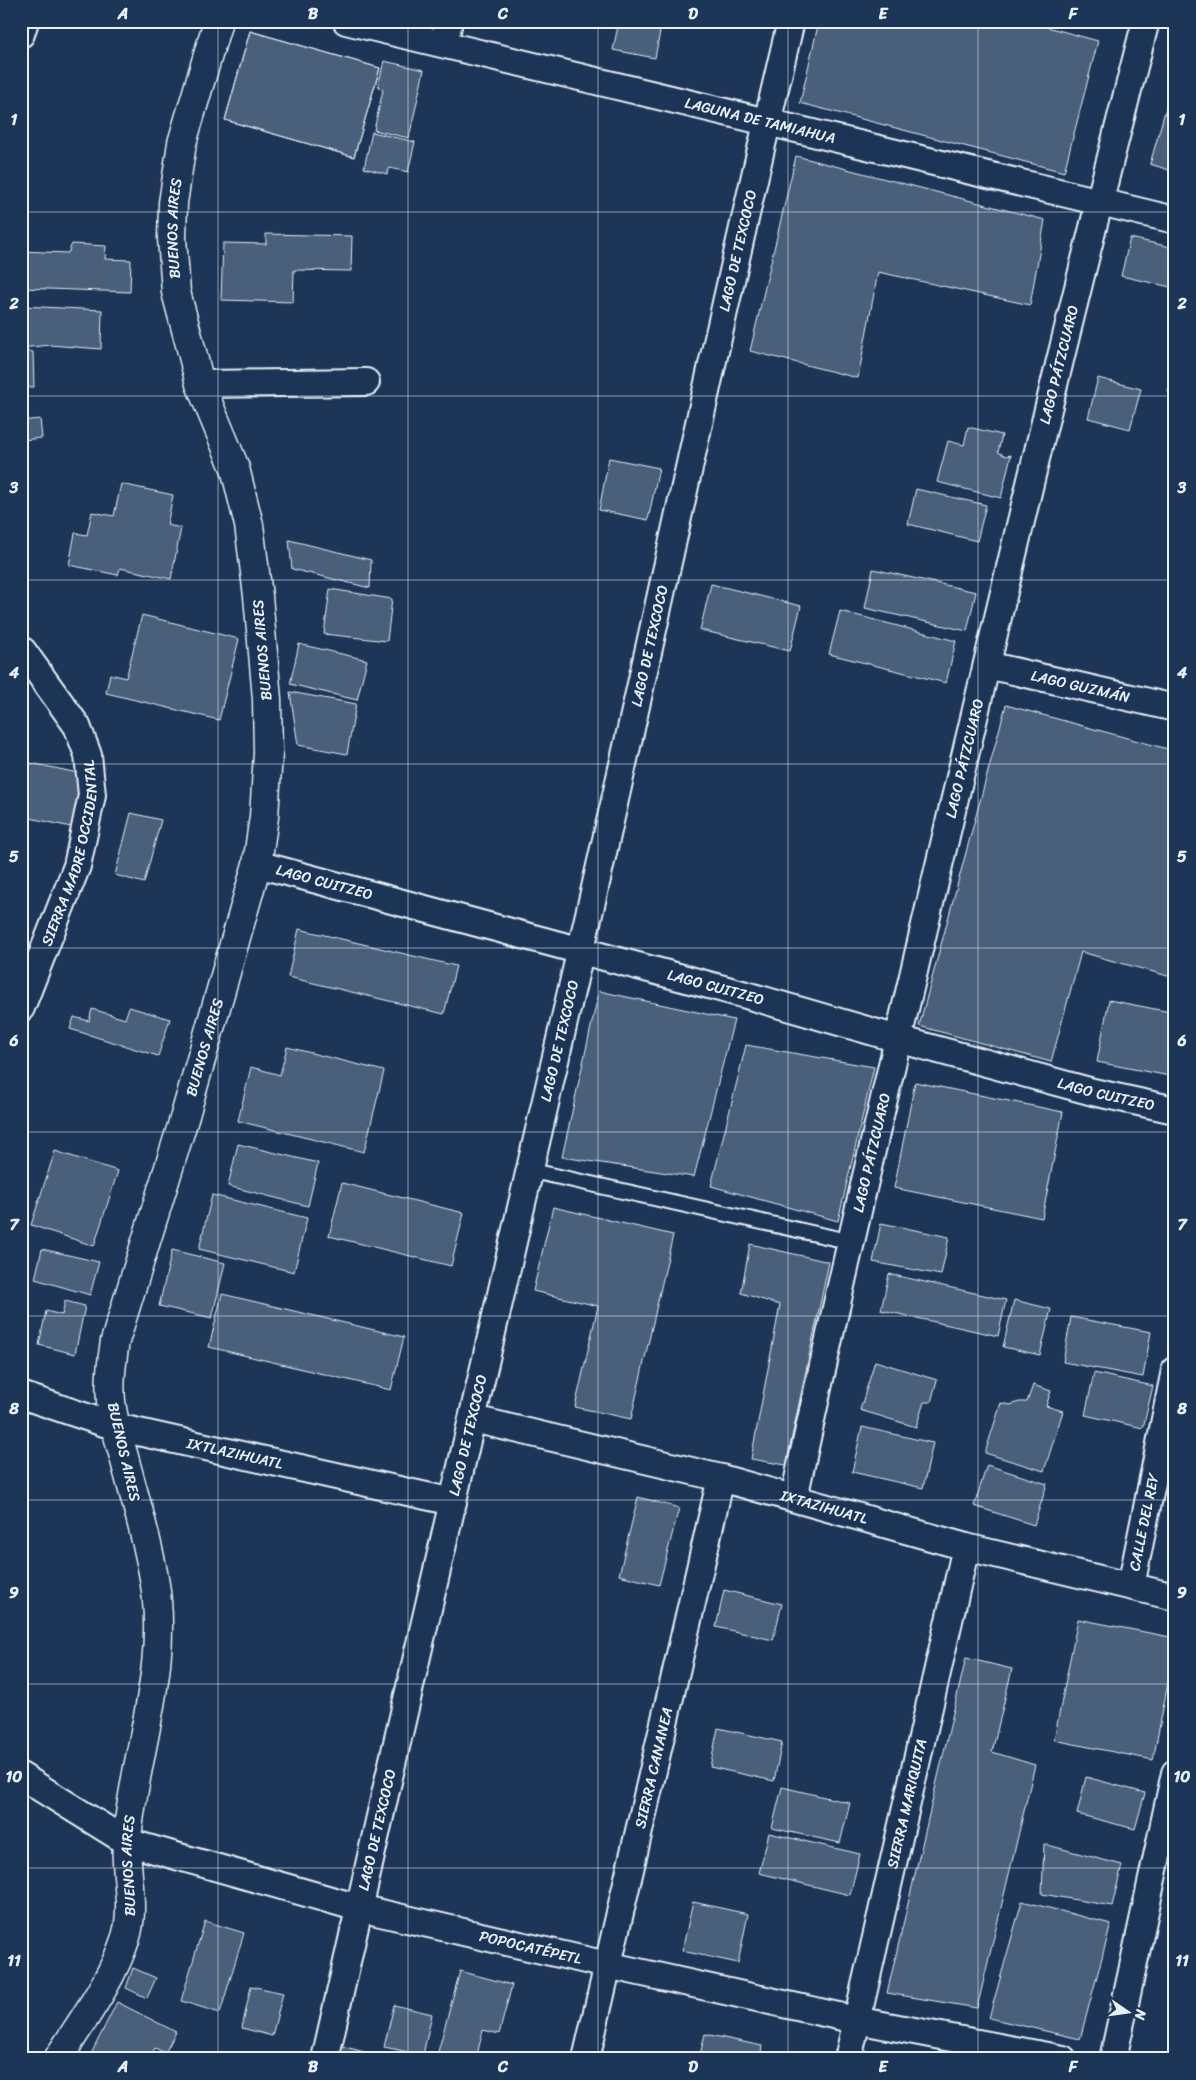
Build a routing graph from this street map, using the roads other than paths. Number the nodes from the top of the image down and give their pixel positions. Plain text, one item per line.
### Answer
1 (25, 21) edge
2 (218, 21) edge
3 (346, 21) edge
4 (791, 21) edge
5 (1146, 21) edge
6 (446, 32) edge
7 (21, 34) edge
8 (767, 121) junction
9 (1099, 201) junction
10 (1175, 220) edge
11 (366, 382) dead end
12 (200, 384) junction
13 (23, 651) dead end
14 (986, 665) junction
15 (1175, 708) edge
16 (257, 864) junction
17 (580, 952) junction
18 (21, 1008) edge
19 (898, 1039) junction
20 (1175, 1110) edge
21 (528, 1170) junction
22 (852, 1242) junction
23 (1175, 1370) edge
24 (21, 1395) edge
25 (473, 1419) junction
26 (116, 1427) junction
27 (721, 1478) junction
28 (794, 1498) junction
29 (454, 1502) junction
30 (966, 1547) junction
31 (1131, 1586) junction
32 (1175, 1596) edge
33 (1175, 1773) edge
34 (21, 1776) edge
35 (127, 1842) junction
36 (359, 1908) junction
37 (607, 1966) junction
38 (856, 2020) junction
39 (58, 2059) edge
40 (325, 2059) edge
41 (586, 2059) edge
42 (848, 2059) edge
43 (1063, 2059) edge
44 (1113, 2059) edge

1 - 7 street
2 - 12 street, BUENOS AIRES
3 - 6 street, LAGUNA DE TAMIAHUA
4 - 8 street, LAGO DE TEXCOCO
5 - 9 street, LAGO PÁTZCUARO
6 - 8 street, LAGUNA DE TAMIAHUA
8 - 9 street, LAGUNA DE TAMIAHUA
8 - 17 street, LAGO DE TEXCOCO
9 - 10 street, LAGUNA DE TAMIAHUA
9 - 14 street, LAGO PÁTZCUARO
11 - 12 street
12 - 16 street, BUENOS AIRES
13 - 18 street, SIERRA MADRE OCCIDENTAL
14 - 15 street, LAGO GUZMÁN
14 - 19 street, LAGO PÁTZCUARO
16 - 17 street, LAGO CUITZEO
16 - 26 street, BUENOS AIRES
17 - 19 street, LAGO CUITZEO
17 - 21 street, LAGO DE TEXCOCO
19 - 20 street, LAGO CUITZEO
19 - 22 street, LAGO PÁTZCUARO
21 - 22 lane
21 - 25 street, LAGO DE TEXCOCO
22 - 28 street, LAGO PÁTZCUARO
23 - 31 street, CALLE DEL REY
24 - 26 street, IXTLAZIHUATL
25 - 27 street, IXTAZIHUATL
25 - 29 street, LAGO DE TEXCOCO
26 - 29 street, IXTLAZIHUATL
26 - 35 street, BUENOS AIRES
27 - 28 street, IXTAZIHUATL
27 - 37 street, SIERRA CANANEA
28 - 30 street, IXTAZIHUATL
29 - 36 street, LAGO DE TEXCOCO
30 - 31 street, IXTAZIHUATL
30 - 38 street, SIERRA MARIQUITA
31 - 32 street, IXTAZIHUATL
33 - 44 street
34 - 35 street, POPOCATÉPETL
35 - 36 street, POPOCATÉPETL
35 - 39 street, BUENOS AIRES
36 - 37 street, POPOCATÉPETL
36 - 40 street, LAGO DE TEXCOCO
37 - 38 street, POPOCATÉPETL
37 - 41 street, SIERRA CANANEA
38 - 42 street, SIERRA MARIQUITA
38 - 43 street, POPOCATÉPETL

